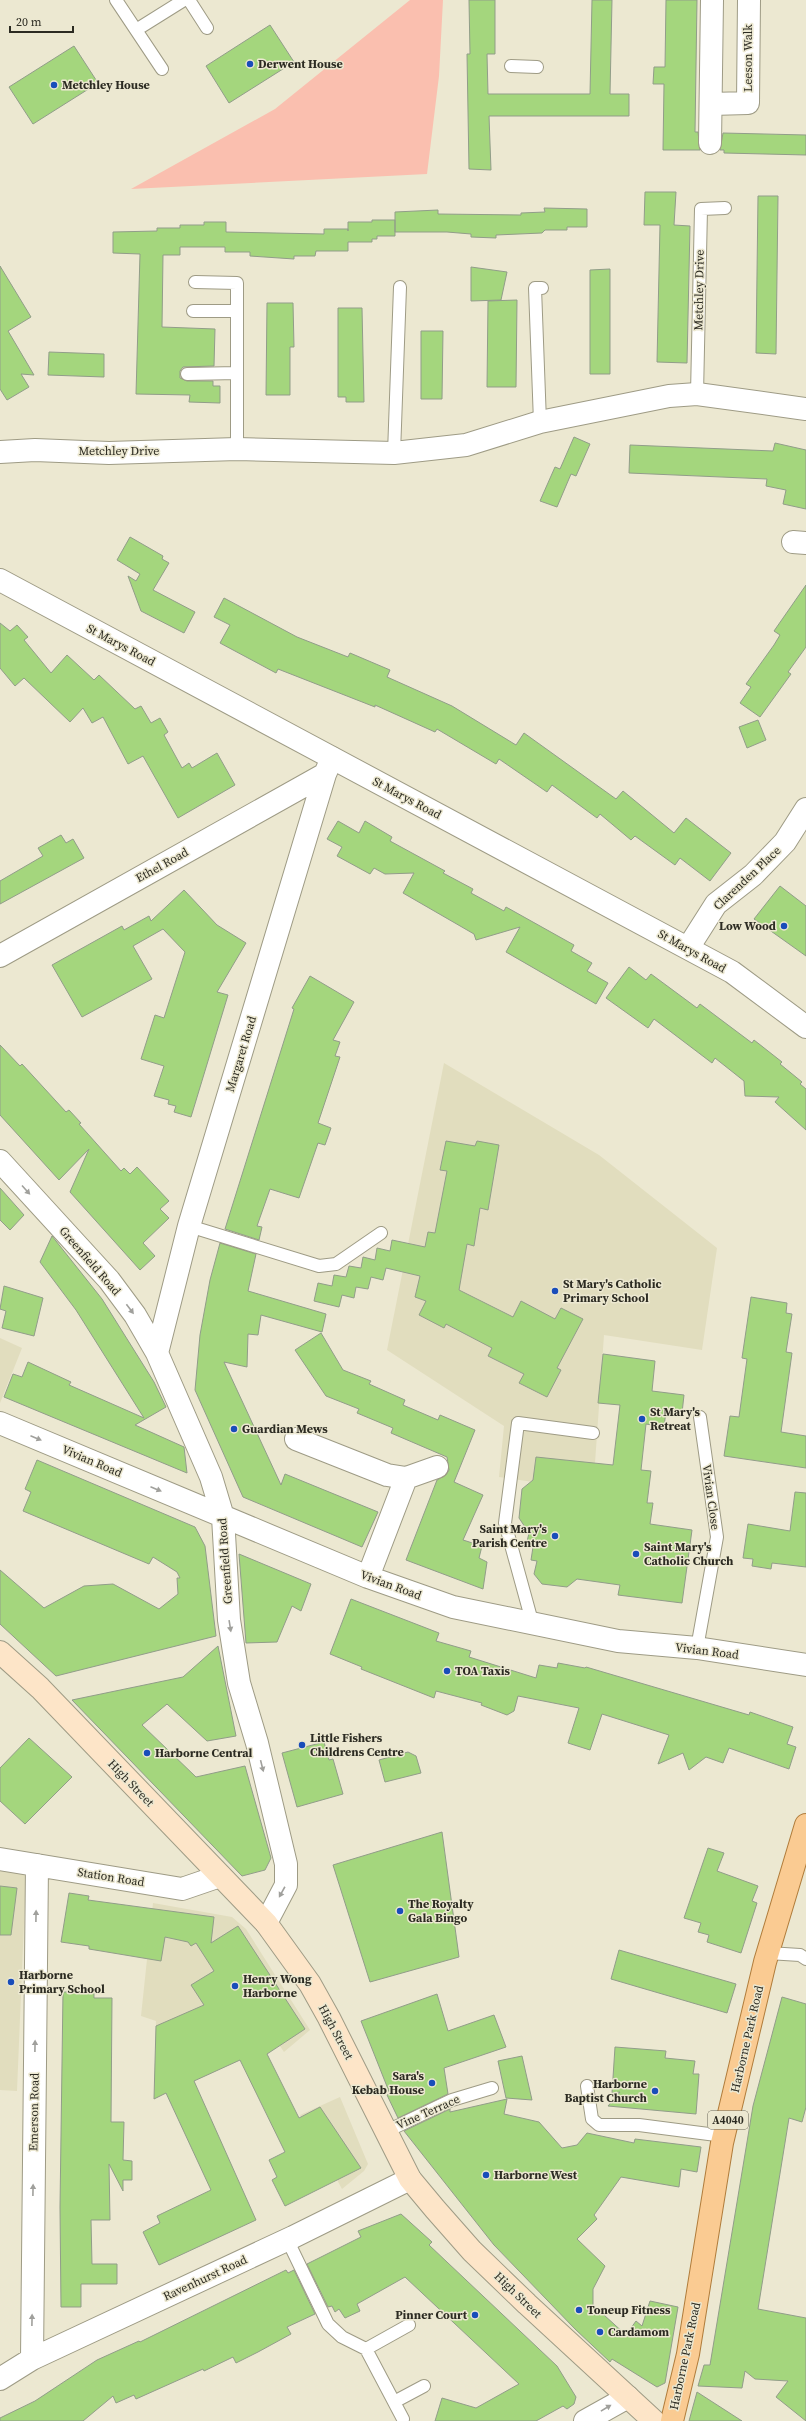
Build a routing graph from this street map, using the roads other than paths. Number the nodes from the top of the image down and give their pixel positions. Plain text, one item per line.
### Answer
1 (116, 0) edge
2 (184, 0) edge
3 (189, 0) edge
4 (712, 0) edge
5 (749, 0) edge
6 (207, 28) dead end
7 (136, 30) junction
8 (511, 66) dead end
9 (537, 67) dead end
10 (162, 69) dead end
11 (711, 104) junction
12 (710, 143) dead end
13 (725, 208) dead end
14 (195, 282) dead end
15 (400, 287) dead end
16 (542, 288) dead end
17 (193, 311) dead end
18 (237, 311) junction
19 (237, 373) junction
20 (187, 374) dead end
21 (697, 394) junction
22 (806, 409) edge
23 (540, 422) junction
24 (237, 449) junction
25 (0, 452) edge
26 (394, 453) junction
27 (0, 580) edge
28 (329, 766) junction
29 (806, 809) edge
30 (688, 948) junction
31 (0, 956) edge
32 (806, 1027) edge
33 (0, 1161) edge
34 (189, 1226) junction
35 (381, 1233) dead end
36 (157, 1353) junction
37 (700, 1417) dead end
38 (0, 1423) edge
39 (593, 1433) dead end
40 (296, 1440) dead end
41 (437, 1466) dead end
42 (406, 1478) junction
43 (223, 1517) junction
44 (368, 1577) junction
45 (533, 1625) junction
46 (696, 1648) junction
47 (0, 1652) edge
48 (806, 1665) edge
49 (806, 1825) edge
50 (0, 1859) edge
51 (37, 1865) junction
52 (220, 1876) junction
53 (266, 1923) junction
54 (768, 1953) junction
55 (806, 1959) edge
56 (587, 2086) dead end
57 (492, 2088) dead end
58 (387, 2131) junction
59 (724, 2136) junction
60 (410, 2179) junction
61 (288, 2239) junction
62 (409, 2325) dead end
63 (366, 2349) junction
64 (32, 2359) junction
65 (0, 2380) edge
66 (424, 2386) dead end
67 (628, 2397) junction
68 (394, 2402) junction
69 (403, 2419) dead end
70 (585, 2421) edge
71 (654, 2421) edge
72 (672, 2421) edge

1 - 7 lane
2 - 7 lane
3 - 6 lane
4 - 11 street
5 - 11 street, Leeson Walk
7 - 10 lane
8 - 9 lane
11 - 12 street
13 - 21 lane, Metchley Drive
14 - 18 lane
15 - 26 lane
16 - 23 lane
17 - 18 lane
18 - 19 lane
19 - 20 lane
19 - 24 lane
21 - 22 street, Metchley Drive
21 - 23 street, Metchley Drive
23 - 26 street, Metchley Drive
24 - 25 street, Metchley Drive
24 - 26 street, Metchley Drive
27 - 28 street, St Marys Road
28 - 30 street, St Marys Road
28 - 31 street, Ethel Road
28 - 34 street, Margaret Road
29 - 30 street, Clarenden Place
30 - 32 street, St Marys Road
33 -> 36 street, Greenfield Road
34 - 35 lane
34 - 36 street, Margaret Road
36 - 43 street, Greenfield Road
37 - 46 lane, Vivian Close
38 -> 43 street, Vivian Road
39 - 45 lane
40 - 42 street
41 - 42 street
42 - 44 street
43 - 44 street, Vivian Road
43 -> 53 street, Greenfield Road
44 - 45 street, Vivian Road
45 - 46 street, Vivian Road
46 - 48 street, Vivian Road
47 - 52 main road, High Street
49 - 54 main road, Harborne Park Road / A4040
50 - 51 street, Station Road
51 - 52 street, Station Road
64 -> 51 street, Emerson Road
52 - 53 main road, High Street
53 - 58 main road, High Street
54 - 55 lane
54 - 59 main road, Harborne Park Road / A4040
56 - 59 lane
57 - 58 lane, Vine Terrace
58 - 60 main road, High Street
59 - 72 main road, Harborne Park Road / A4040
60 - 61 street, Ravenhurst Road
60 - 67 main road, High Street
61 - 63 lane
61 - 64 street, Ravenhurst Road
62 - 63 lane
63 - 68 lane
64 - 65 street, Ravenhurst Road
66 - 68 lane
70 -> 67 street
67 - 71 main road, High Street
68 - 69 lane

